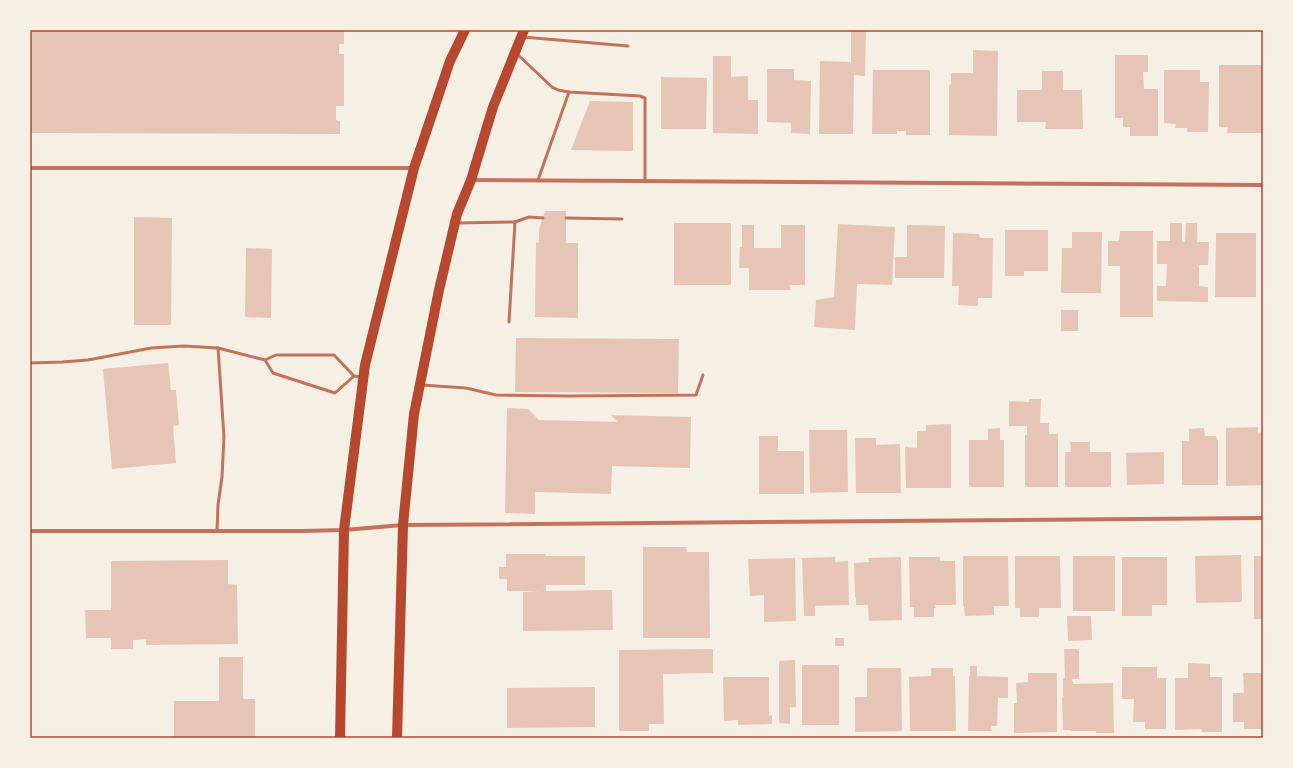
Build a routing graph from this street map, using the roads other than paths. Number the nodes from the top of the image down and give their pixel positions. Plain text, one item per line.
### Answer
1 (465, 30) edge
2 (522, 33) edge
3 (628, 46) dead end
4 (515, 52) junction
5 (568, 92) junction
6 (30, 168) edge
7 (414, 168) junction
8 (471, 180) junction
9 (538, 180) junction
10 (645, 181) junction
11 (1263, 185) edge
12 (543, 218) dead end
13 (566, 218) dead end
14 (622, 219) dead end
15 (515, 222) junction
16 (455, 223) junction
17 (509, 322) dead end
18 (218, 348) junction
19 (265, 360) junction
20 (30, 363) edge
21 (703, 375) dead end
22 (359, 377) junction
23 (420, 385) junction
24 (1263, 518) edge
25 (403, 525) junction
26 (344, 530) junction
27 (30, 531) edge
28 (218, 531) junction
29 (340, 738) edge
30 (397, 738) edge

1 - 7 main road
2 - 3 lane
2 - 4 main road
4 - 5 lane
4 - 8 main road
5 - 9 lane
5 - 10 lane
6 - 7 street
7 - 22 main road
8 - 9 street
8 - 16 main road
9 - 10 street
10 - 11 street
12 - 15 lane
13 - 14 lane
15 - 16 lane
15 - 17 lane
16 - 23 main road
18 - 19 lane
18 - 20 lane
18 - 28 lane
19 - 22 lane
19 - 22 lane
21 - 23 lane
22 - 26 main road
23 - 25 main road
24 - 25 street
25 - 26 street
25 - 30 main road
26 - 28 street
26 - 29 main road
27 - 28 street

